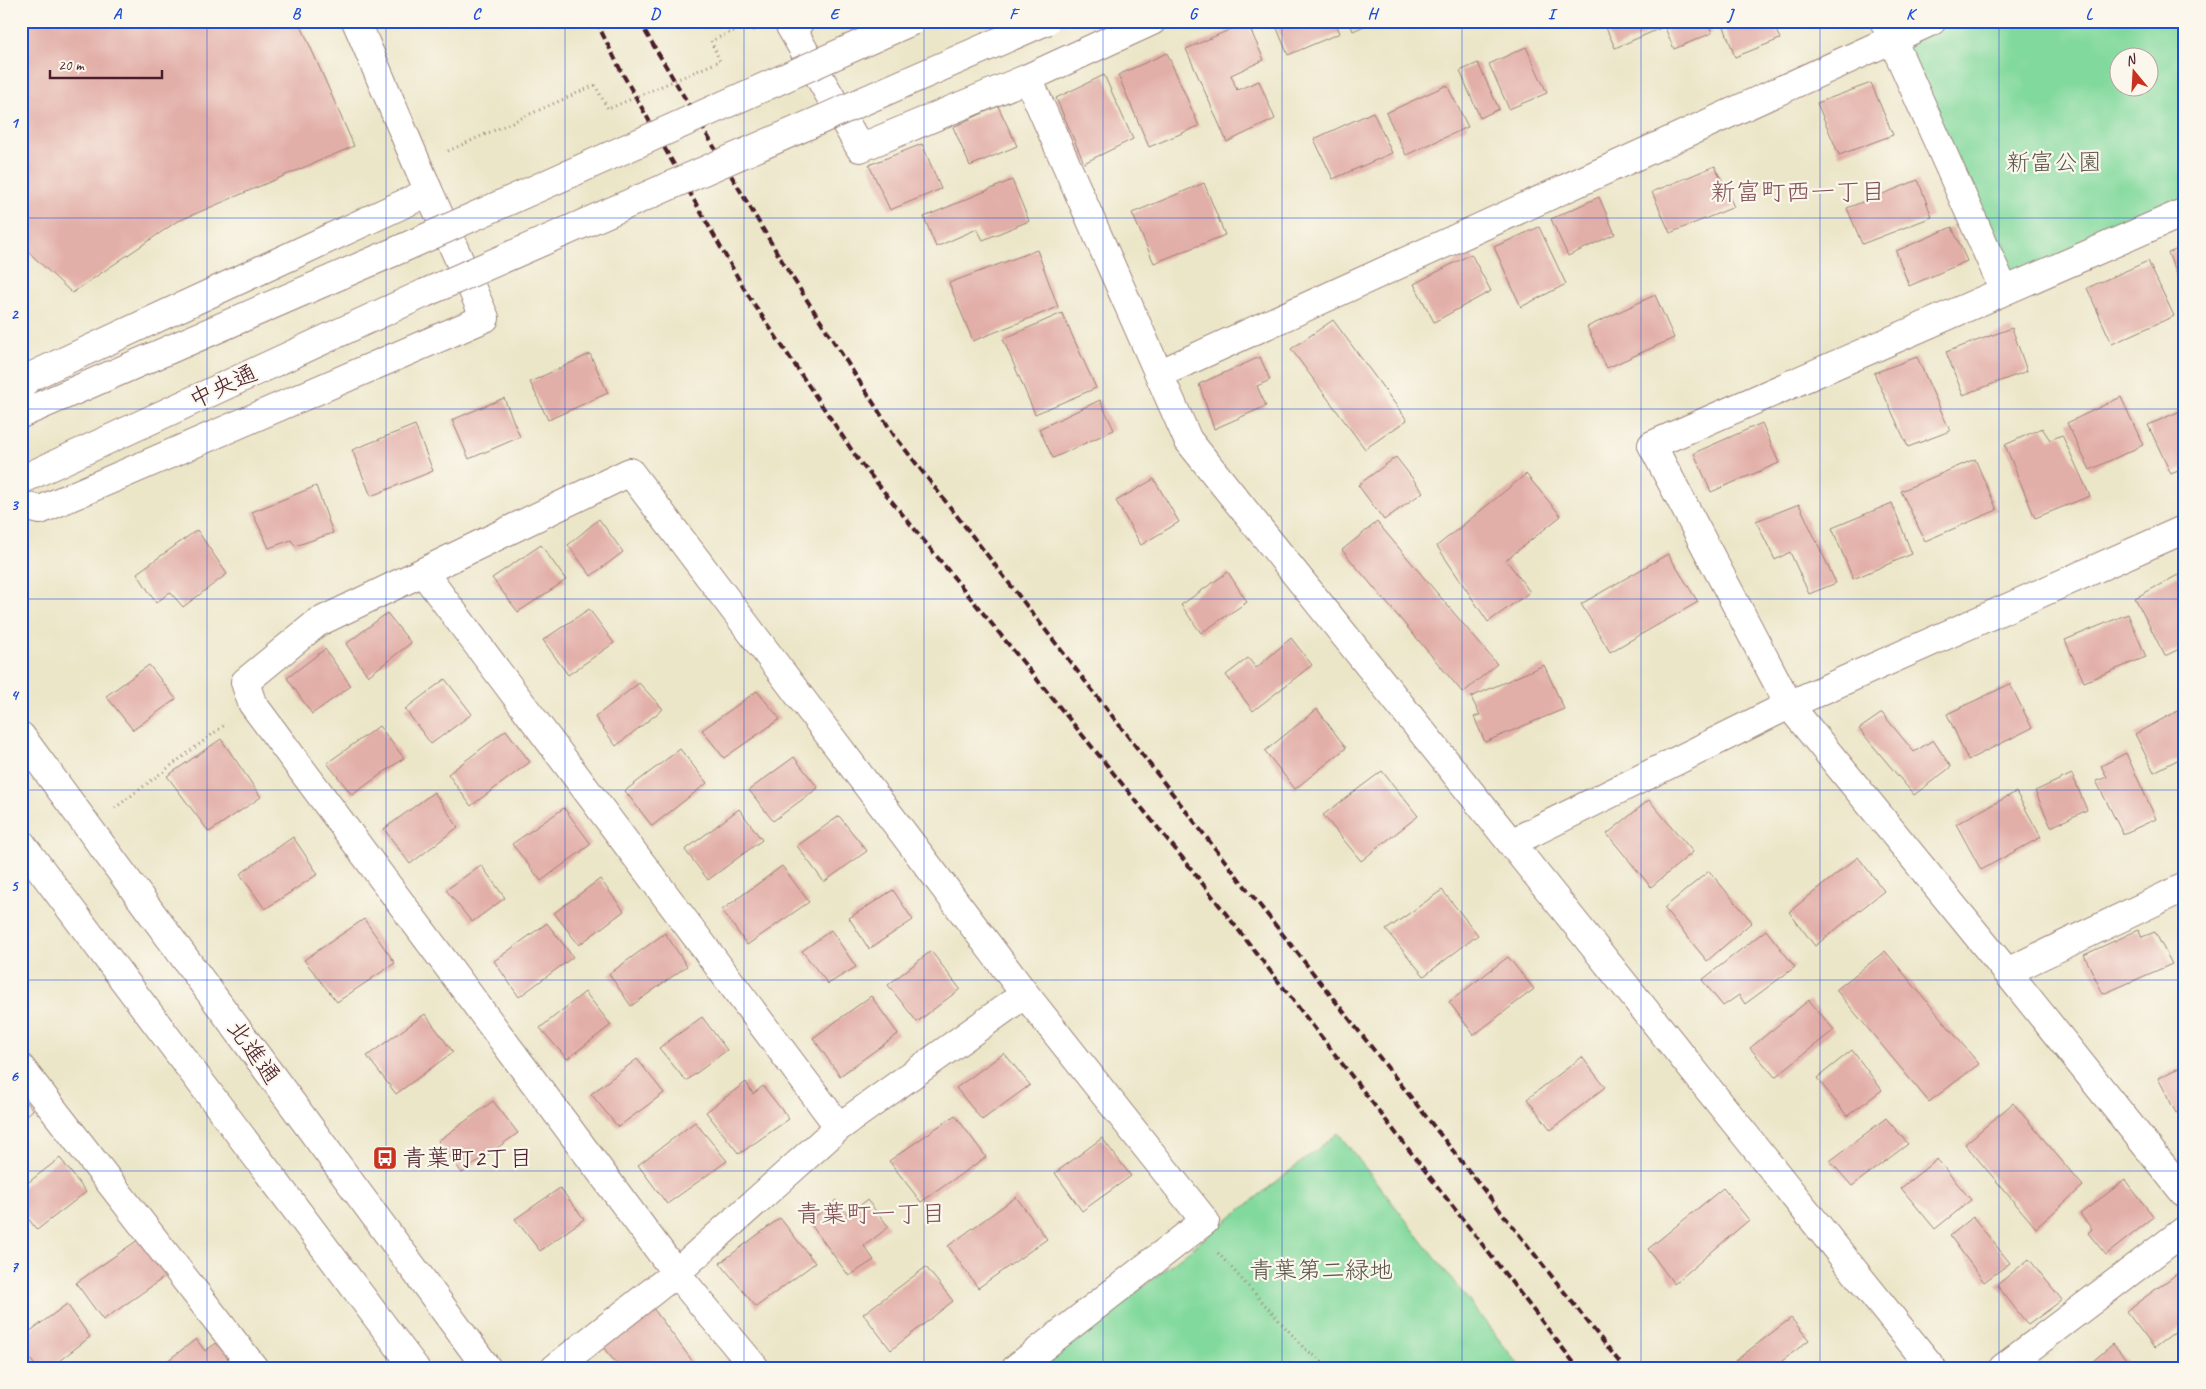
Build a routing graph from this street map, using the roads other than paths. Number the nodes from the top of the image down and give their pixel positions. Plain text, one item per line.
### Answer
1 (356, 21) edge
2 (800, 21) edge
3 (912, 21) edge
4 (1046, 21) edge
5 (1152, 21) edge
6 (1932, 21) edge
7 (1888, 30) edge
8 (1028, 78) junction
9 (430, 192) junction
10 (2185, 212) edge
11 (2004, 290) junction
12 (1159, 374) junction
13 (21, 385) edge
14 (21, 414) edge
15 (21, 480) edge
16 (21, 505) edge
17 (2185, 529) edge
18 (423, 572) junction
19 (1789, 705) junction
20 (21, 736) edge
21 (21, 843) edge
22 (1511, 843) junction
23 (2185, 887) edge
24 (2007, 972) junction
25 (1024, 994) junction
26 (21, 1068) edge
27 (839, 1127) junction
28 (2185, 1194) edge
29 (2185, 1230) edge
30 (676, 1272) junction
31 (254, 1368) edge
32 (415, 1368) edge
33 (487, 1368) edge
34 (555, 1368) edge
35 (755, 1368) edge
36 (1016, 1368) edge
37 (1932, 1368) edge
38 (2003, 1368) edge

1 - 9 street
2 - 8 street
3 - 14 street, bridge
4 - 15 street, 中央通, bridge
5 - 8 street
6 - 7 street
7 - 11 street
7 - 12 street
8 - 12 street
9 - 13 street
9 - 16 street
10 - 11 street
11 - 19 street
12 - 22 street
17 - 19 street
18 - 25 street
18 - 27 street
18 - 30 street
19 - 22 street
19 - 24 street
20 - 33 street, 北進通
21 - 32 street
22 - 37 street
23 - 24 street
24 - 28 street
25 - 27 street
25 - 36 street
26 - 31 street
27 - 30 street
29 - 38 street
30 - 34 street
30 - 35 street

